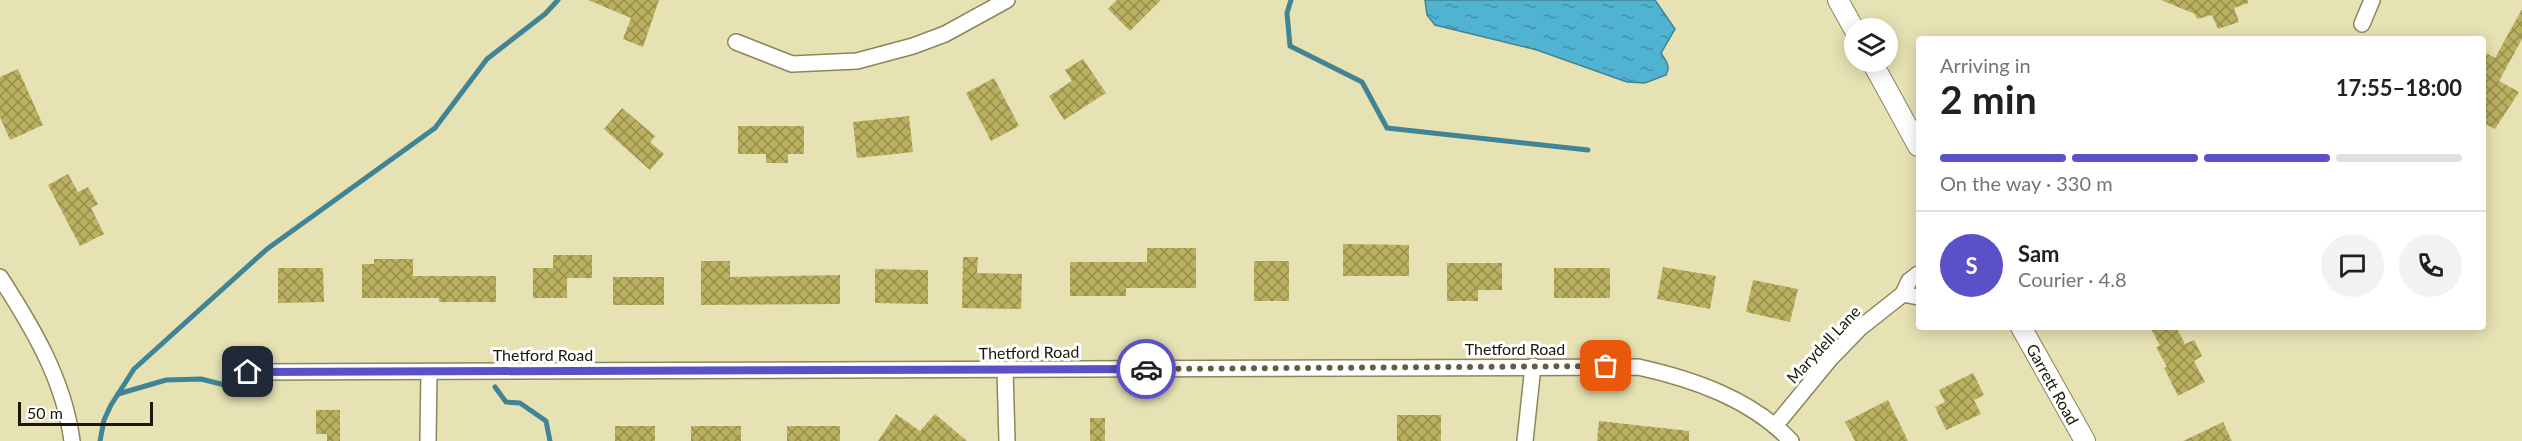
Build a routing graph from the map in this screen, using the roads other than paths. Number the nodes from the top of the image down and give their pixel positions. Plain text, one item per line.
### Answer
1 (1007, 0) edge
2 (1838, 0) edge
3 (2372, 0) edge
4 (1848, 18) edge
5 (2362, 24) dead end
6 (735, 42) dead end
7 (1877, 72) edge
8 (1916, 142) edge
9 (1916, 276) edge
10 (0, 277) edge
11 (1911, 296) edge
12 (2023, 330) edge
13 (1533, 366) junction
14 (1005, 370) junction
15 (248, 372) dead end
16 (429, 372) junction
17 (1775, 426) junction
18 (72, 441) edge
19 (428, 441) edge
20 (1007, 441) edge
21 (1525, 441) edge
22 (1791, 441) edge
23 (2085, 441) edge

1 - 6 street
2 - 4 street
3 - 5 street
7 - 8 street
9 - 11 street, Marydell Lane
10 - 18 street
11 - 17 street, Marydell Lane
12 - 23 street, Garrett Road
13 - 14 street, Thetford Road
13 - 17 street, Thetford Road
13 - 21 street
14 - 16 street, Thetford Road
14 - 20 street
15 - 16 street, Thetford Road
16 - 19 street
17 - 22 street, Thetford Road

